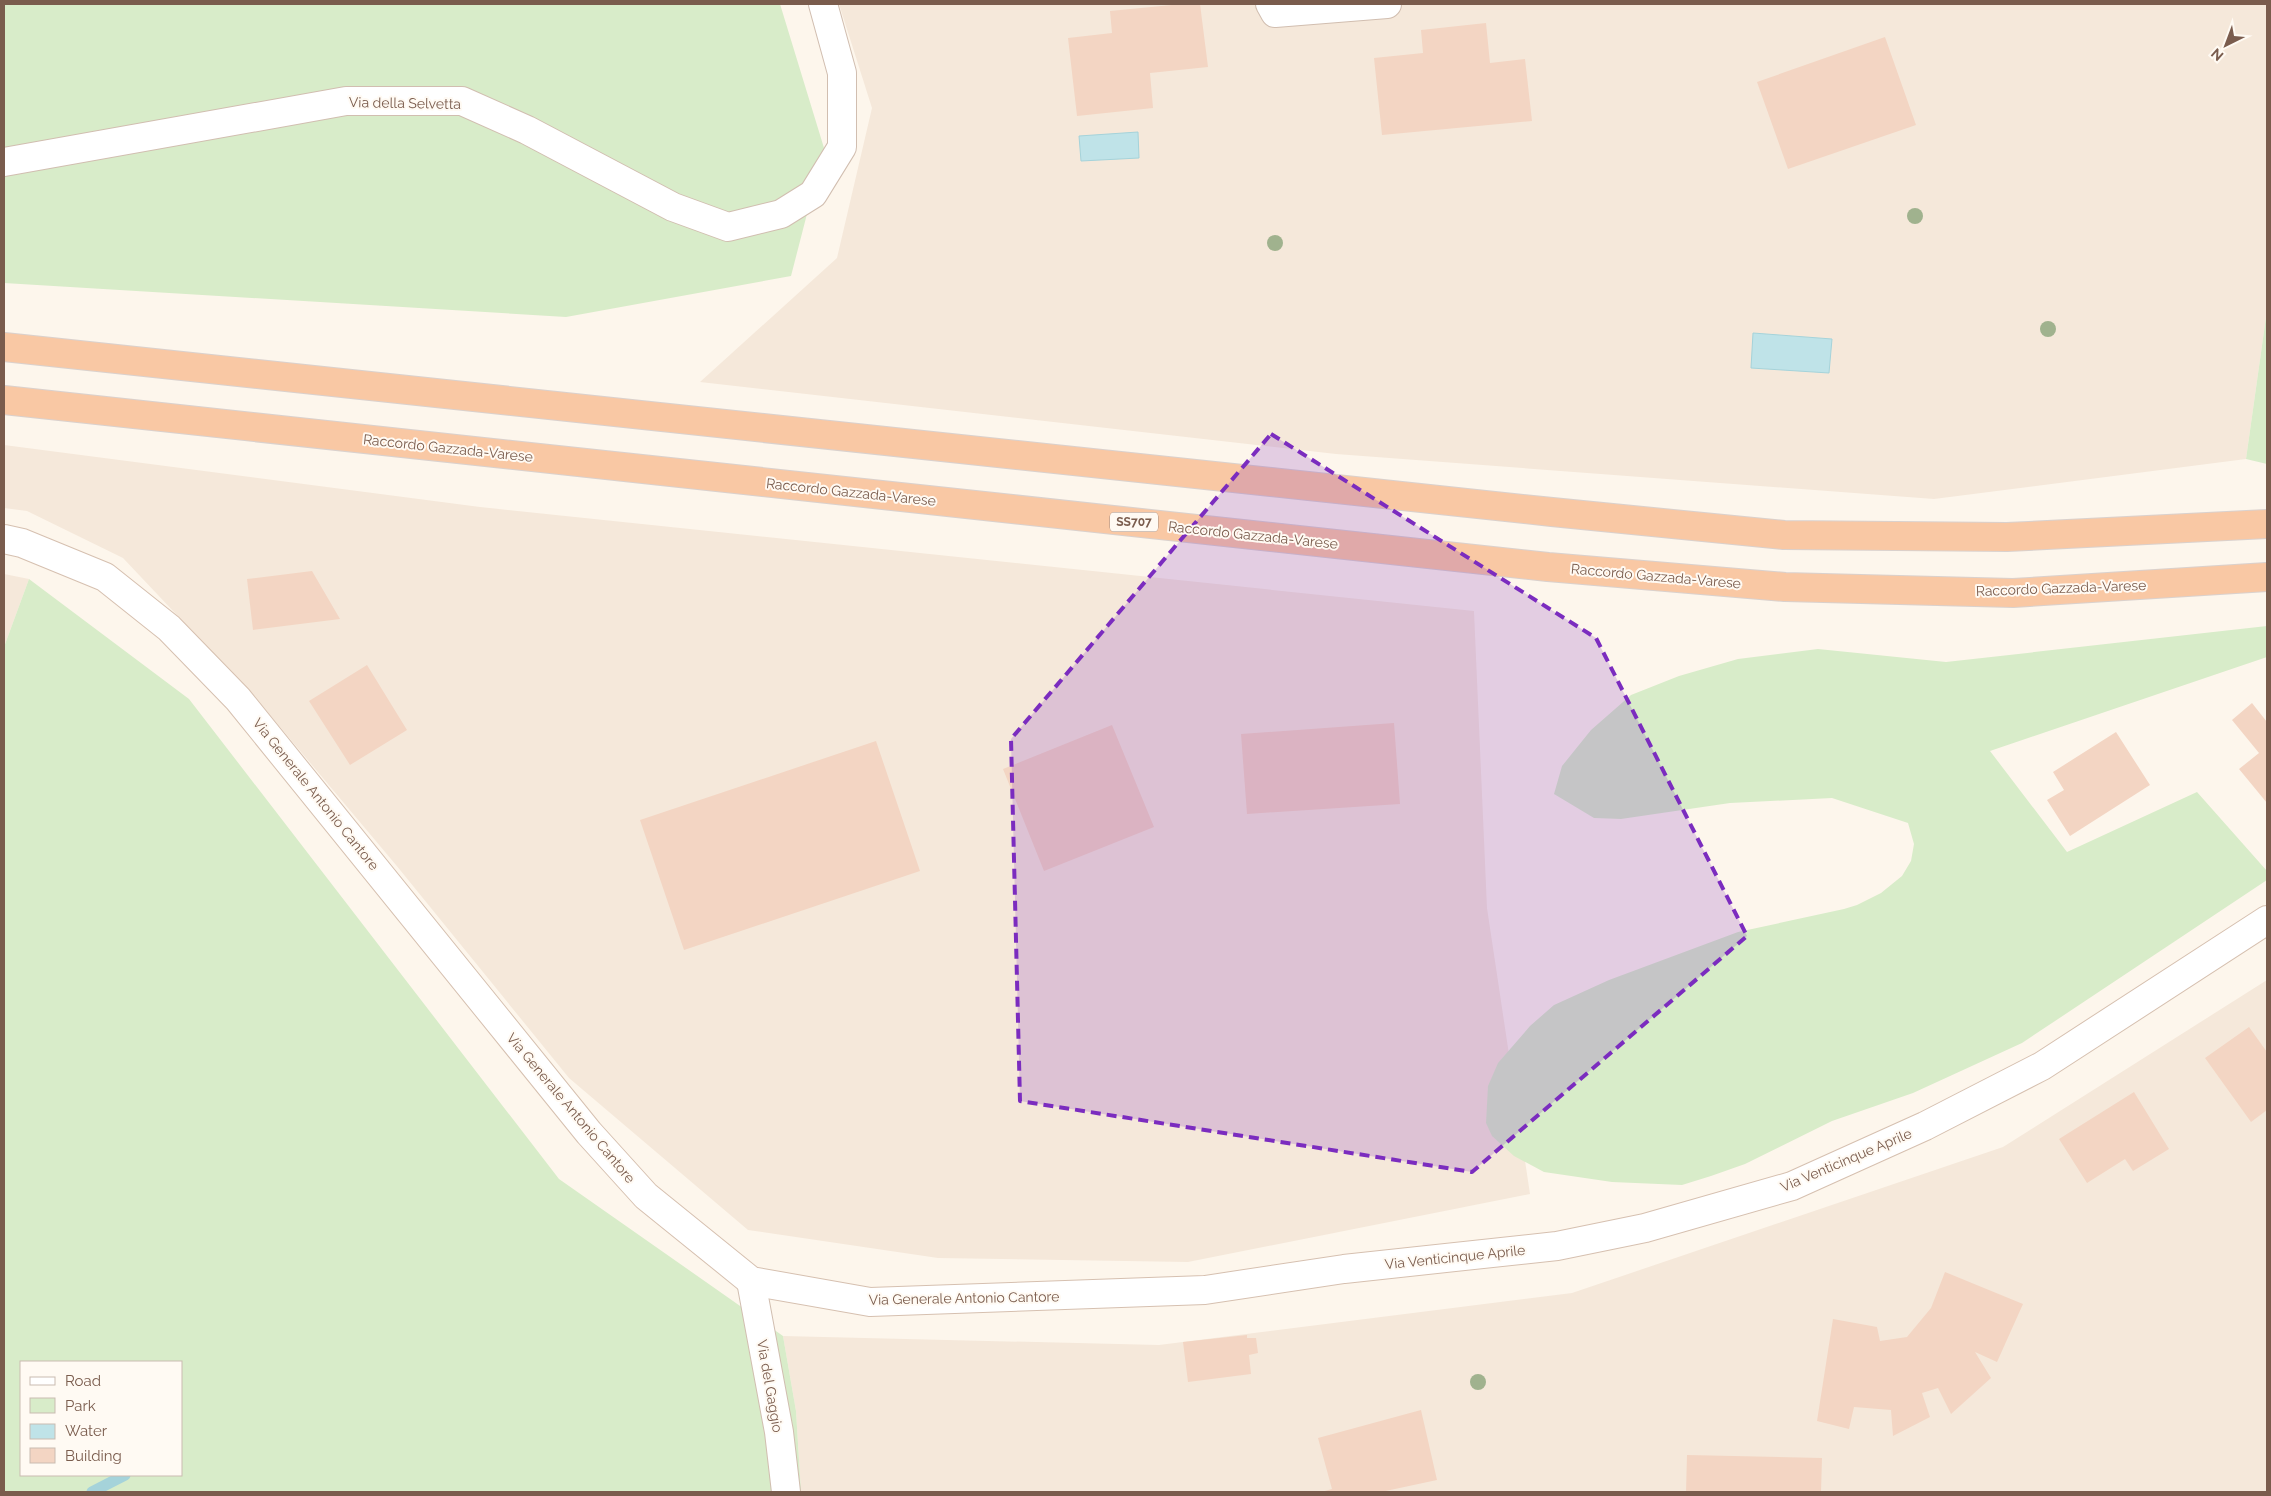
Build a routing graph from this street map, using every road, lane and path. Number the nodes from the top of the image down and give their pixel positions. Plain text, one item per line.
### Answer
1 (823, 4) edge
2 (1270, 4) edge
3 (1387, 4) edge
4 (4, 162) edge
5 (4, 347) edge
6 (4, 400) edge
7 (2267, 524) edge
8 (4, 539) edge
9 (2267, 577) edge
10 (2267, 920) edge
11 (1344, 1270) joint
12 (751, 1281) junction
13 (786, 1492) edge

1 - 4 main road, Via della Selvetta
2 - 3 main road
5 - 7 highway
6 - 9 highway, Raccordo Gazzada-Varese / SS707
8 - 12 main road, Via Generale Antonio Cantore
10 - 11 main road, Via Venticinque Aprile
11 - 12 main road, Via Generale Antonio Cantore
12 - 13 main road, Via del Gaggio

